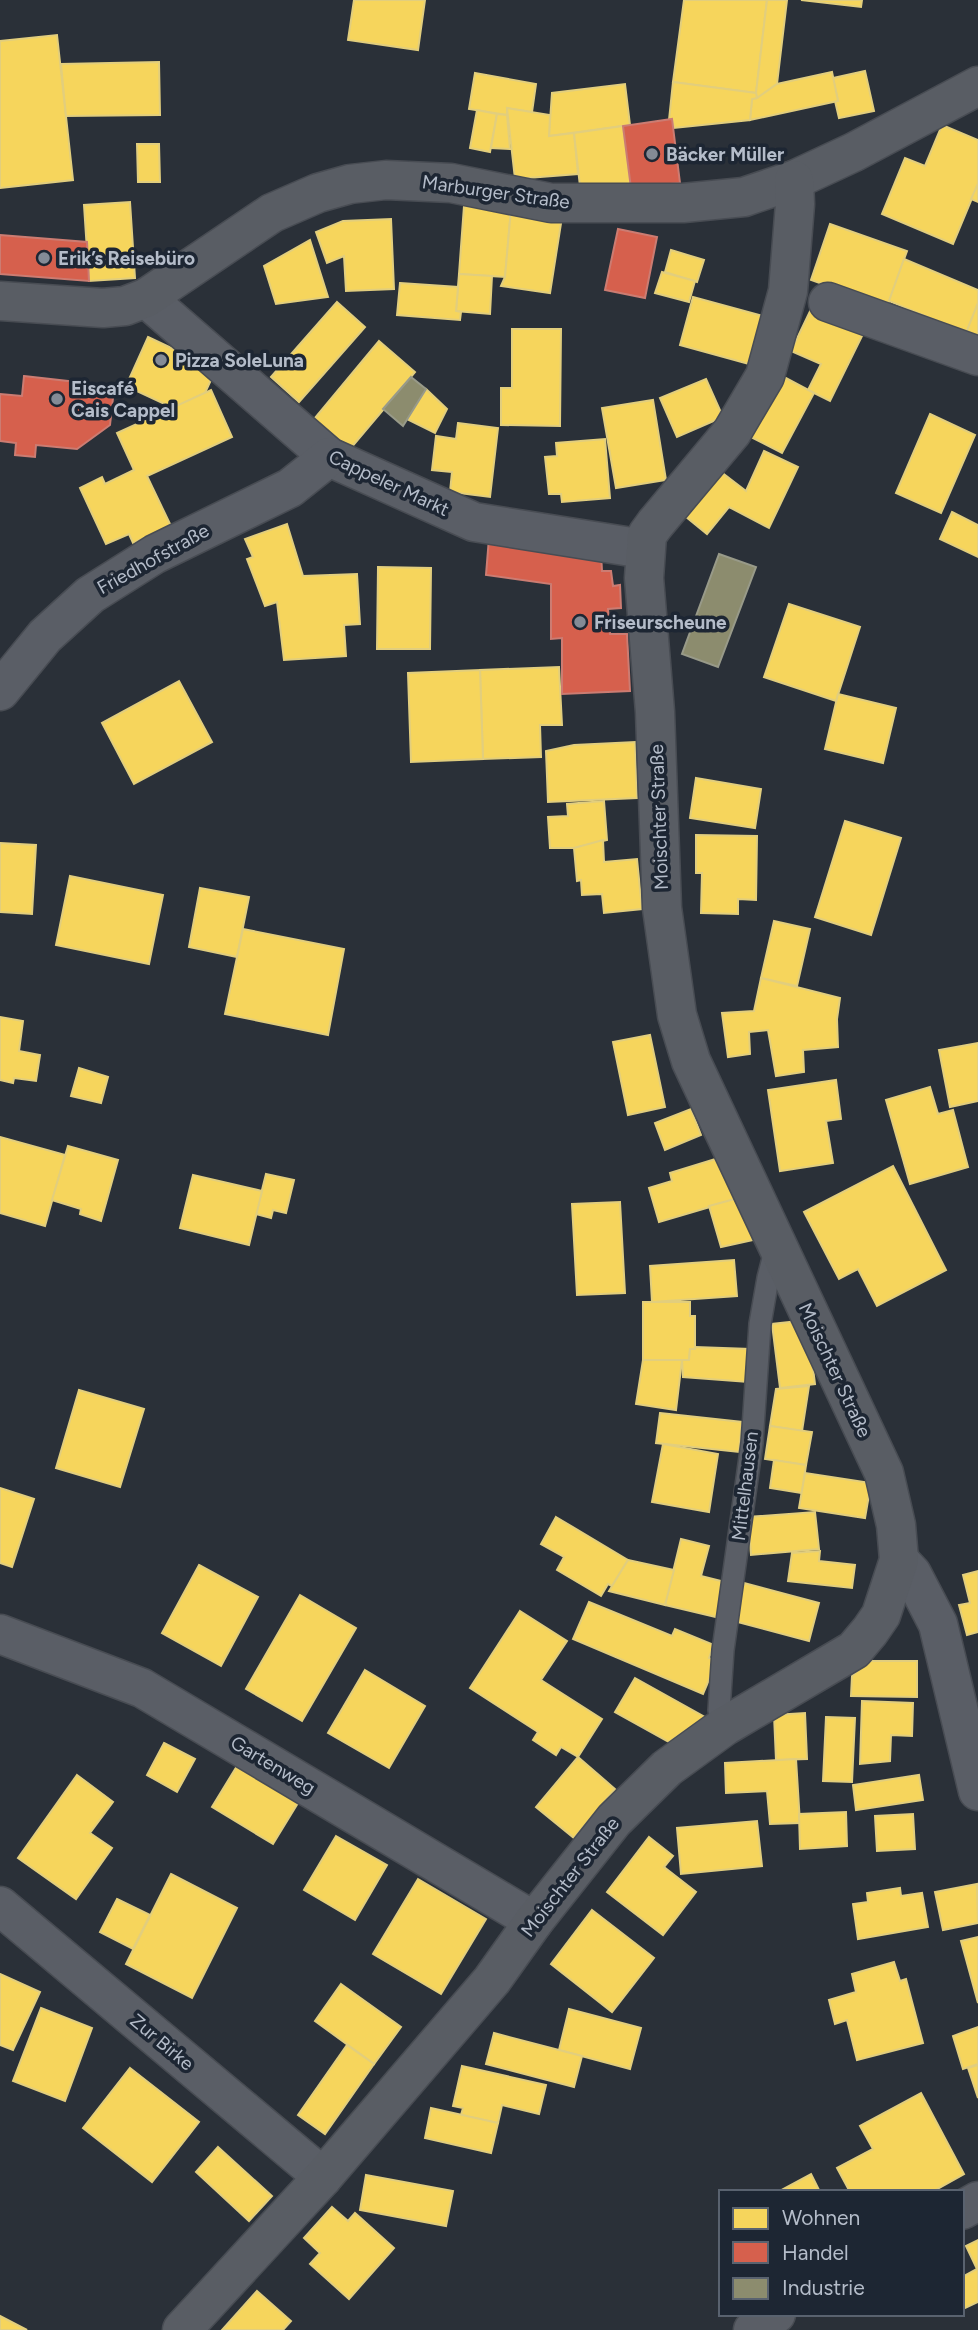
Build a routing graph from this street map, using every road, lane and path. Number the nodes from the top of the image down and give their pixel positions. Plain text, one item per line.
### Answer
1 (978, 86) edge
2 (794, 180) junction
3 (146, 298) junction
4 (0, 301) edge
5 (828, 302) dead end
6 (978, 355) edge
7 (329, 457) junction
8 (644, 549) junction
9 (0, 691) edge
10 (777, 1245) junction
11 (899, 1560) junction
12 (0, 1634) edge
13 (725, 1726) junction
14 (978, 1791) edge
15 (0, 1906) edge
16 (534, 1921) junction
17 (323, 2177) junction
18 (773, 2316) edge
19 (183, 2330) edge
20 (753, 2330) edge

1 - 2 street, Marburger Straße
2 - 3 street, Marburger Straße
2 - 8 street, Moischter Straße
3 - 4 street, Marburger Straße
3 - 7 street, Cappeler Markt
5 - 6 street
7 - 8 street, Cappeler Markt
7 - 9 street, Friedhofstraße
8 - 10 street, Moischter Straße
10 - 11 street, Moischter Straße
10 - 13 lane, Mittelhausen
11 - 13 street, Moischter Straße
11 - 14 street
12 - 16 street, Gartenweg
13 - 16 street, Moischter Straße
15 - 17 street, Zur Birke
16 - 17 street, Moischter Straße
17 - 19 street, Moischter Straße
18 - 20 street

